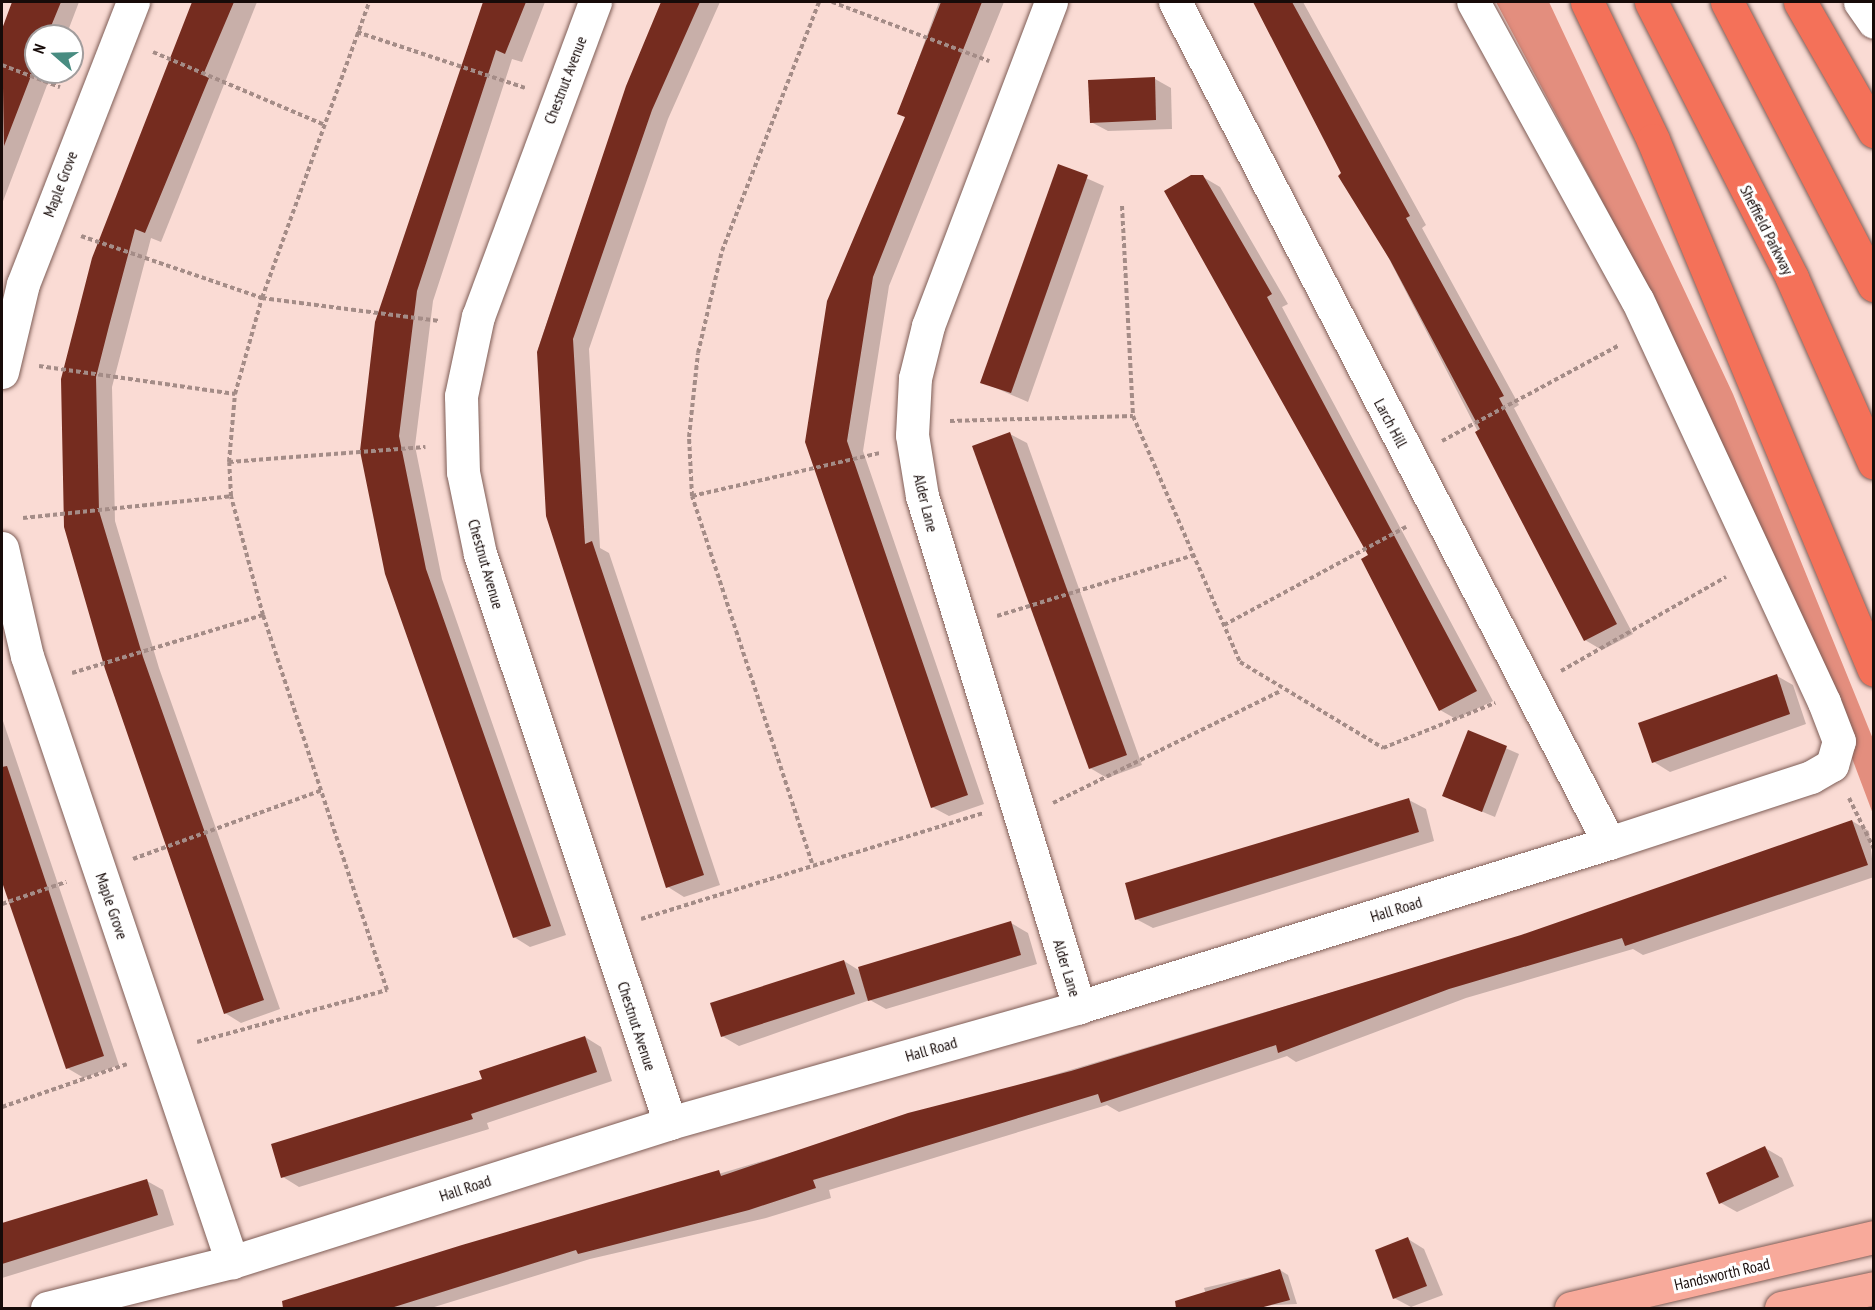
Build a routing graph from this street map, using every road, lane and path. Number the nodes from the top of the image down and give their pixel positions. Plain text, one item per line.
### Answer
1 (133, 2) edge
2 (369, 2) edge
3 (596, 2) edge
4 (819, 2) edge
5 (832, 2) edge
6 (1051, 2) edge
7 (1175, 2) edge
8 (1473, 2) edge
9 (1587, 2) edge
10 (1652, 2) edge
11 (1726, 2) edge
12 (1800, 2) edge
13 (1860, 2) edge
14 (1874, 22) edge
15 (357, 32) junction
16 (119, 37) junction
17 (2, 65) edge
18 (1024, 74) junction
19 (558, 99) junction
20 (93, 100) junction
21 (323, 124) junction
22 (1874, 132) edge
23 (1122, 206) dead end
24 (45, 224) junction
25 (1874, 285) edge
26 (262, 298) junction
27 (476, 326) junction
28 (1650, 329) junction
29 (2, 367) edge
30 (235, 394) junction
31 (1133, 416) junction
32 (914, 433) junction
33 (463, 444) junction
34 (1410, 459) junction
35 (229, 462) junction
36 (1874, 463) edge
37 (231, 496) junction
38 (692, 496) junction
39 (1437, 510) junction
40 (7, 533) edge
41 (1194, 555) junction
42 (1756, 559) junction
43 (263, 615) junction
44 (1224, 625) junction
45 (962, 627) junction
46 (1874, 670) edge
47 (36, 683) junction
48 (1533, 687) junction
49 (1281, 692) junction
50 (323, 790) junction
51 (1019, 811) junction
52 (1609, 843) junction
53 (812, 863) junction
54 (100, 871) junction
55 (2, 904) edge
56 (606, 931) junction
57 (387, 990) dead end
58 (1079, 1007) junction
59 (670, 1123) junction
60 (1874, 1237) edge
61 (232, 1262) junction
62 (1874, 1288) edge
63 (47, 1308) edge
64 (1571, 1308) edge
65 (1781, 1308) edge

1 - 16 street, Maple Grove
2 - 15 path
3 - 19 street, Chestnut Avenue
4 - 38 path
5 - 18 path
6 - 18 street, Alder Lane
7 - 34 street, Larch Hill
8 - 28 street, Hall Road
9 - 46 highway
10 - 36 highway, Sheffield Parkway
11 - 25 highway
12 - 22 highway
13 - 14 street
15 - 19 path
15 - 21 path
16 - 20 street, Maple Grove
16 - 21 path
17 - 20 path
18 - 32 street, Alder Lane
19 - 27 street, Chestnut Avenue
20 - 24 street, Maple Grove
21 - 26 path
23 - 31 path
24 - 26 path
24 - 29 street, Maple Grove
26 - 27 path
26 - 30 path
27 - 33 street, Chestnut Avenue
28 - 34 path
28 - 42 street, Hall Road
29 - 30 path
30 - 35 path
31 - 32 path
31 - 41 path
32 - 38 path
32 - 45 street, Alder Lane
33 - 35 path
33 - 56 street, Chestnut Avenue
34 - 39 street, Larch Hill
35 - 37 path
37 - 40 path
37 - 43 path
38 - 53 path
39 - 44 path
39 - 48 street, Larch Hill
40 - 47 street, Maple Grove
41 - 44 path
41 - 45 path
42 - 48 path
42 - 52 street, Hall Road
43 - 47 path
43 - 50 path
44 - 49 path
45 - 51 street, Alder Lane
47 - 54 street, Maple Grove
48 - 49 path
48 - 52 street, Larch Hill
49 - 51 path
50 - 54 path
50 - 57 path
51 - 53 path
51 - 58 street, Alder Lane
52 - 58 street, Hall Road
53 - 56 path
54 - 55 path
54 - 61 street, Maple Grove
56 - 59 street, Chestnut Avenue
58 - 59 street, Hall Road
59 - 61 street, Hall Road
60 - 64 main road, Handsworth Road
61 - 63 street, Hall Road
62 - 65 main road

